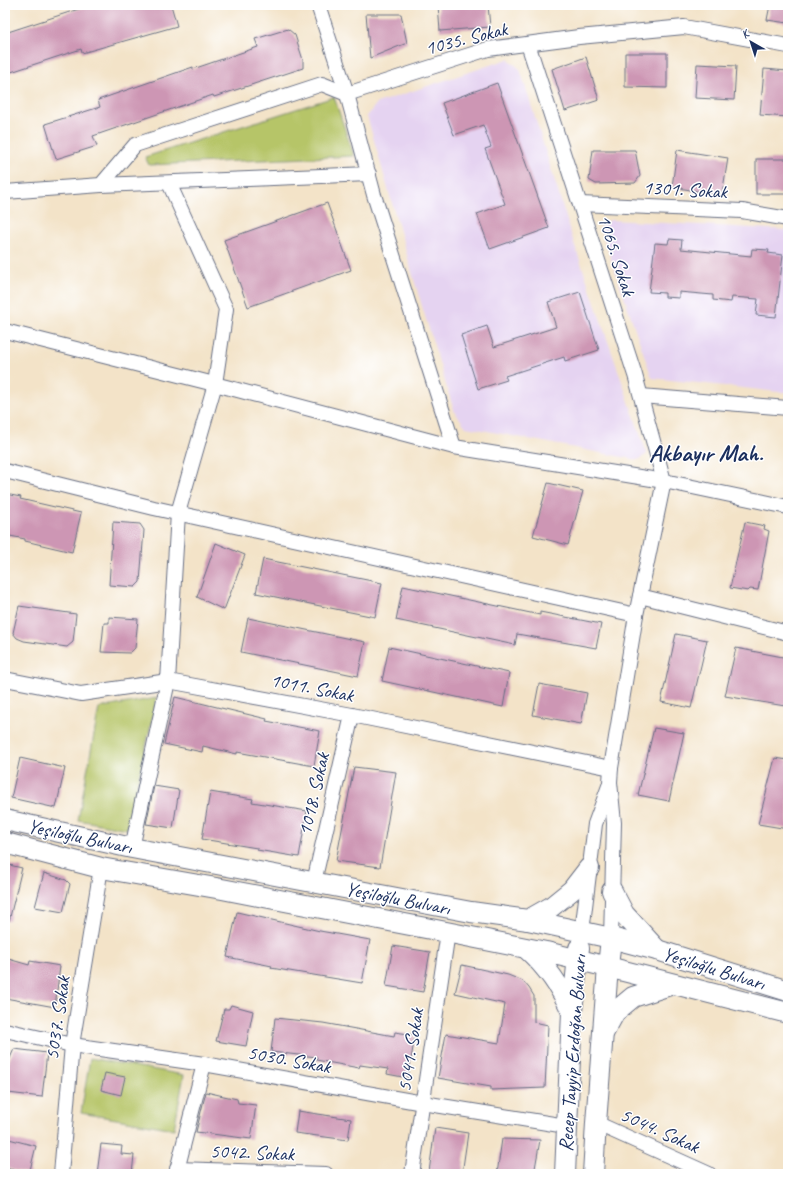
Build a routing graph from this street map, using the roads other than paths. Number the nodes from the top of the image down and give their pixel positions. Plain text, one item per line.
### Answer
1 (318, 5) edge
2 (528, 44) junction
3 (788, 46) edge
4 (347, 94) junction
5 (369, 174) junction
6 (169, 183) junction
7 (101, 186) junction
8 (5, 192) edge
9 (580, 204) junction
10 (788, 219) edge
11 (5, 331) edge
12 (215, 384) junction
13 (641, 396) junction
14 (788, 408) edge
15 (454, 447) junction
16 (5, 471) edge
17 (664, 481) junction
18 (788, 507) edge
19 (178, 513) junction
20 (640, 596) junction
21 (636, 615) junction
22 (788, 633) edge
23 (5, 679) edge
24 (168, 681) junction
25 (352, 715) junction
26 (611, 768) junction
27 (610, 782) junction
28 (5, 820) edge
29 (5, 843) edge
30 (132, 848) junction
31 (101, 868) junction
32 (589, 868) junction
33 (314, 882) junction
34 (612, 891) junction
35 (528, 920) junction
36 (448, 932) junction
37 (582, 932) junction
38 (611, 938) junction
39 (527, 949) junction
40 (658, 950) junction
41 (578, 960) junction
42 (608, 967) junction
43 (673, 984) junction
44 (788, 991) edge
45 (572, 1012) junction
46 (788, 1013) edge
47 (5, 1030) edge
48 (603, 1034) junction
49 (72, 1046) junction
50 (204, 1064) junction
51 (423, 1103) junction
52 (596, 1123) junction
53 (566, 1126) junction
54 (176, 1172) edge
55 (61, 1174) edge
56 (326, 1174) edge
57 (412, 1174) edge
58 (565, 1174) edge
59 (593, 1174) edge
60 (709, 1174) edge

1 - 4 street
2 - 3 street, 1035. Sokak
2 - 4 street, 1035. Sokak
2 - 9 street, 1065. Sokak
4 - 5 street
4 - 7 street
5 - 6 street
5 - 15 street
6 - 7 street
6 - 12 street
7 - 8 street
9 - 10 street, 1301. Sokak
9 - 13 street, 1065. Sokak
11 - 12 street
12 - 15 street
12 - 19 street
13 - 14 street
13 - 17 street, 1065. Sokak
15 - 17 street
16 - 19 street
17 - 18 street
17 - 20 street
19 - 21 street
19 - 24 street
20 - 21 street
20 - 22 street
21 - 26 street
23 - 24 street, 1011. Sokak
24 - 25 street, 1011. Sokak
24 - 30 street
25 - 26 street, 1011. Sokak
25 - 33 street, 1018. Sokak
26 - 27 street
27 - 32 street
27 - 34 street
28 - 30 main road, Yeşiloğlu Bulvarı
29 - 31 main road, Yeşiloğlu Bulvarı
30 - 33 main road, Yeşiloğlu Bulvarı
31 - 36 main road, Yeşiloğlu Bulvarı
31 - 49 street, 5037. Sokak
32 - 35 main road
32 - 37 street
33 - 35 main road, Yeşiloğlu Bulvarı
34 - 38 street
34 - 40 main road
35 - 37 main road, Yeşiloğlu Bulvarı
36 - 39 main road, Yeşiloğlu Bulvarı
36 - 51 street, 5041. Sokak
37 - 38 main road, Yeşiloğlu Bulvarı
37 - 41 main road, Recep Tayyip Erdoğan Bulvarı
38 - 40 main road, Yeşiloğlu Bulvarı
38 - 42 main road, Recep Tayyip Erdoğan Bulvarı
39 - 41 main road, Yeşiloğlu Bulvarı
39 - 45 main road
40 - 44 main road, Yeşiloğlu Bulvarı
41 - 42 main road, Yeşiloğlu Bulvarı
41 - 45 main road, Recep Tayyip Erdoğan Bulvarı
42 - 43 main road, Yeşiloğlu Bulvarı
42 - 48 main road, Recep Tayyip Erdoğan Bulvarı
43 - 46 main road, Yeşiloğlu Bulvarı
43 - 48 main road
45 - 53 main road, Recep Tayyip Erdoğan Bulvarı
47 - 49 street, 5030. Sokak
48 - 52 main road, Recep Tayyip Erdoğan Bulvarı
49 - 50 street, 5030. Sokak
49 - 55 street, 5037. Sokak
50 - 51 street, 5030. Sokak
50 - 54 street
51 - 53 street, 5030. Sokak
51 - 57 street, 5041. Sokak
52 - 59 main road, Recep Tayyip Erdoğan Bulvarı
52 - 60 street, 5044. Sokak
53 - 58 main road, Recep Tayyip Erdoğan Bulvarı
54 - 56 street, 5042. Sokak

